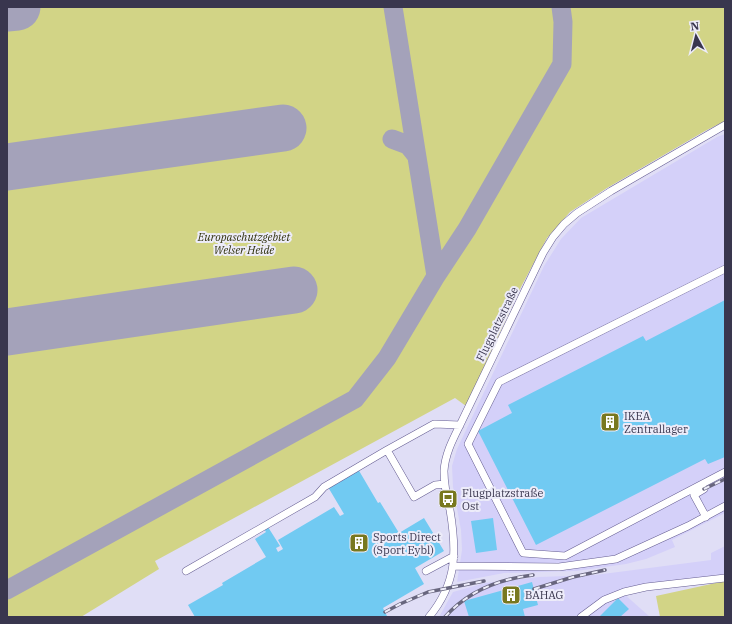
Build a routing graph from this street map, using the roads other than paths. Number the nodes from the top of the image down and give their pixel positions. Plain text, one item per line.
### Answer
1 (725, 125) edge
2 (725, 269) edge
3 (460, 425) junction
4 (387, 450) junction
5 (725, 472) edge
6 (445, 484) junction
7 (704, 489) dead end
8 (725, 506) edge
9 (706, 517) junction
10 (454, 556) junction
11 (453, 566) junction
12 (186, 571) dead end
13 (426, 571) dead end
14 (725, 578) edge
15 (429, 617) edge
16 (581, 617) edge

1 - 3 street, Flugplatzstraße
2 - 5 street
3 - 4 street
3 - 6 street, Flugplatzstraße
4 - 6 street
4 - 12 street
6 - 10 street, Flugplatzstraße
7 - 9 street
8 - 9 street
9 - 11 street
10 - 11 street, Flugplatzstraße
10 - 13 street
11 - 15 street, Flugplatzstraße
14 - 16 street

